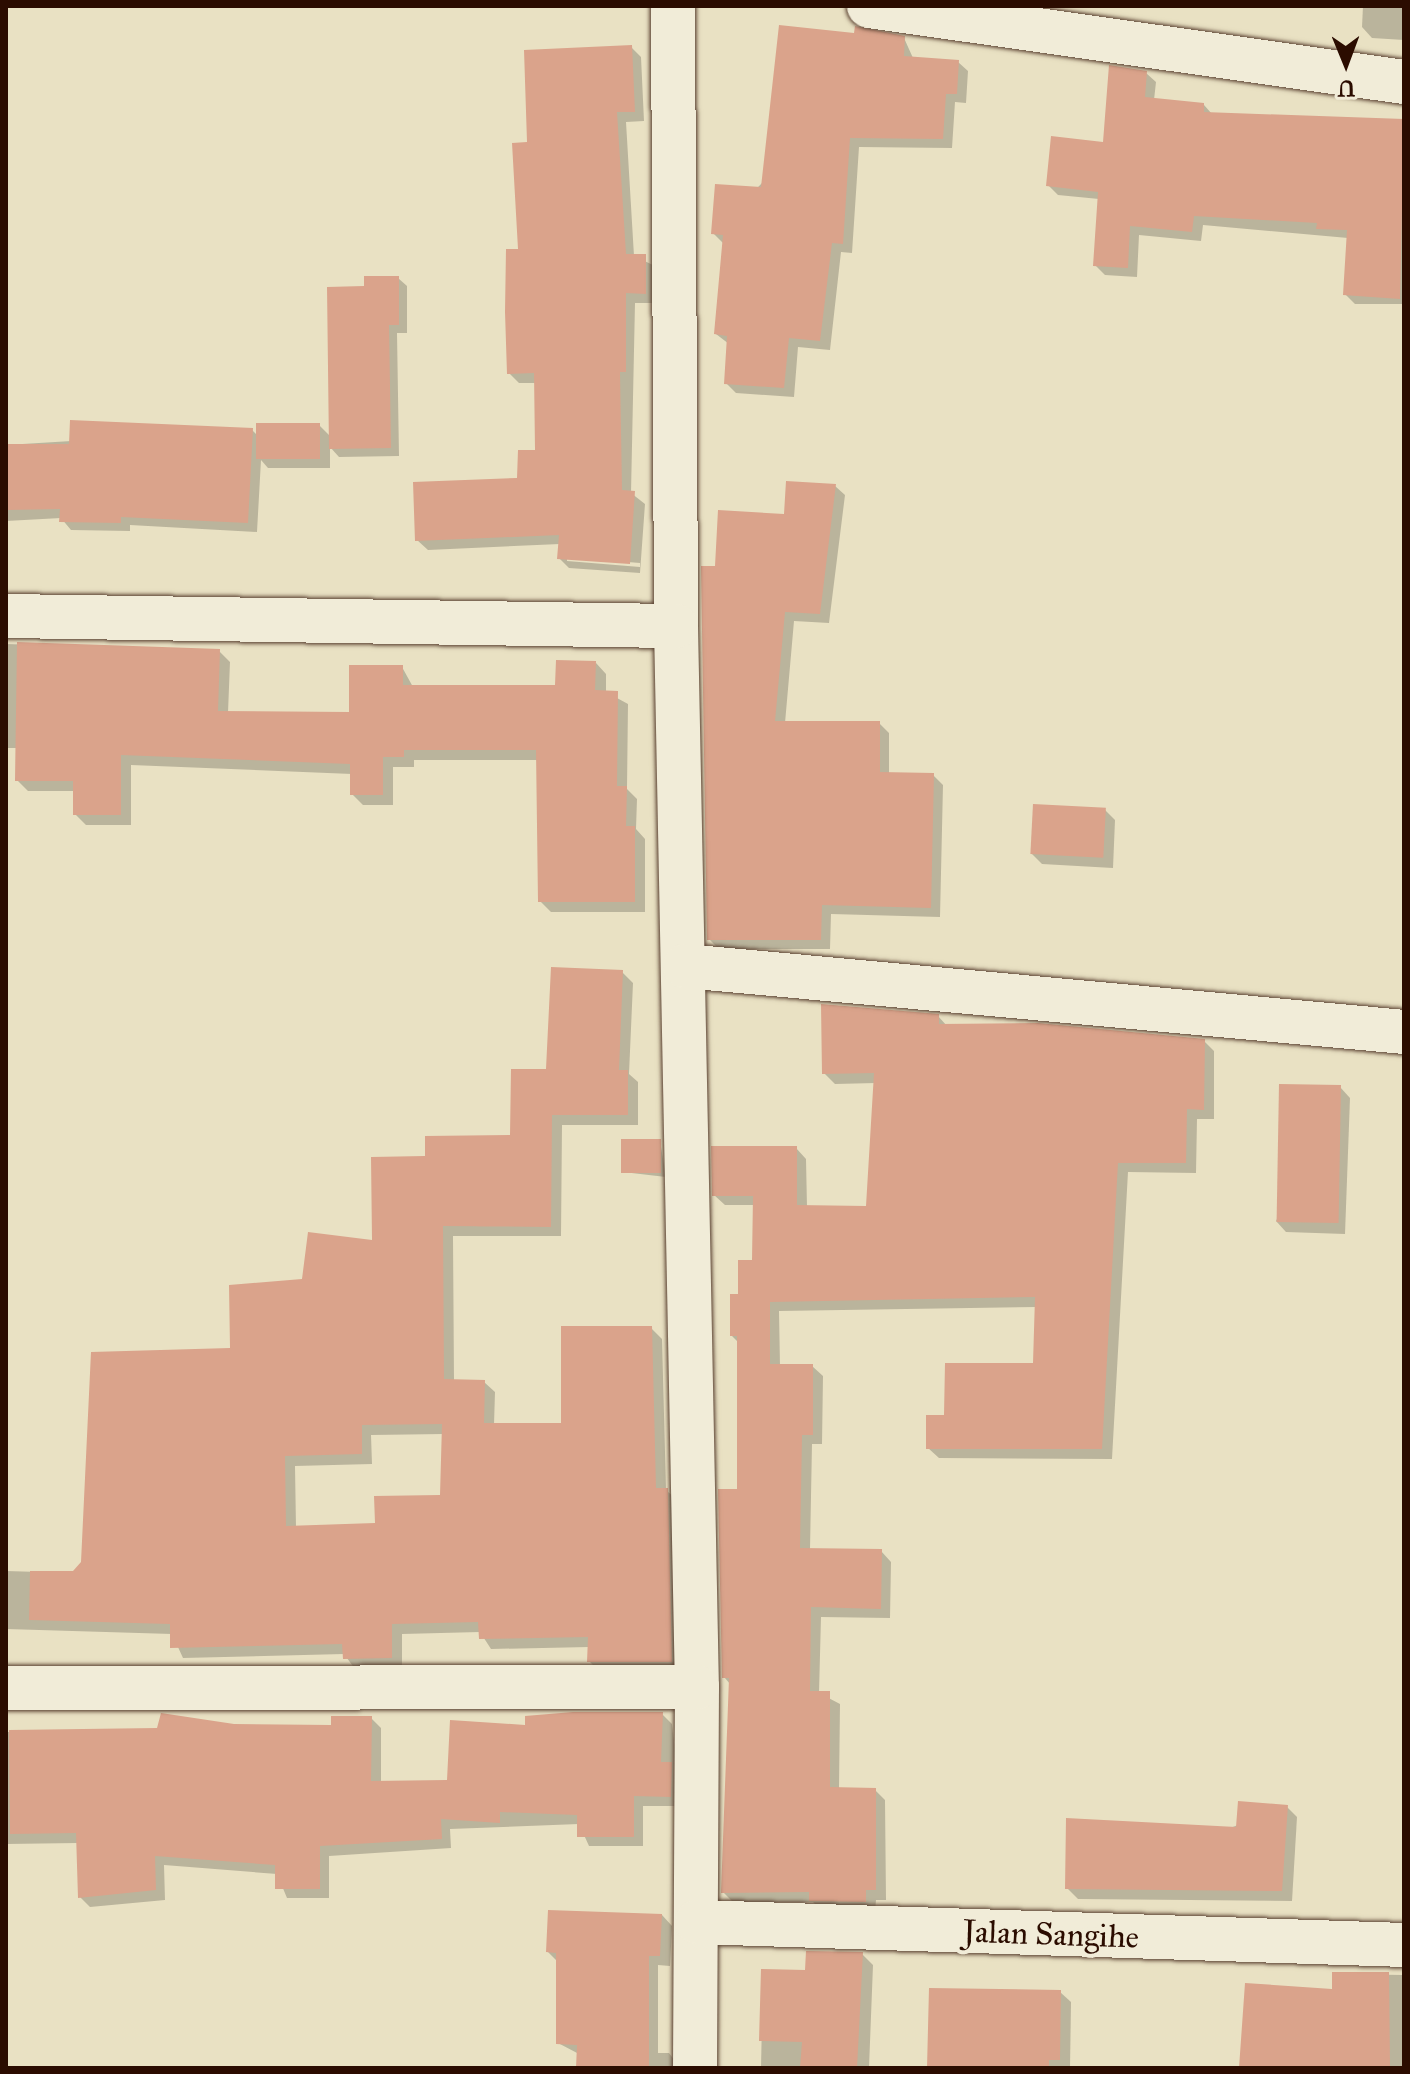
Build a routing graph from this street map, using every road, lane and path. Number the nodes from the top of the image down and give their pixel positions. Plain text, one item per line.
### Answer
1 (673, 6) edge
2 (869, 6) edge
3 (1404, 82) edge
4 (6, 616) edge
5 (676, 626) junction
6 (685, 966) junction
7 (1404, 1032) edge
8 (697, 1687) junction
9 (6, 1688) edge
10 (697, 1922) junction
11 (1404, 1945) edge
12 (695, 2068) edge

1 - 5 street
2 - 3 street
4 - 5 street
5 - 6 street
6 - 7 street
6 - 8 street
8 - 9 street
8 - 10 street
10 - 11 street, Jalan Sangihe
10 - 12 street

